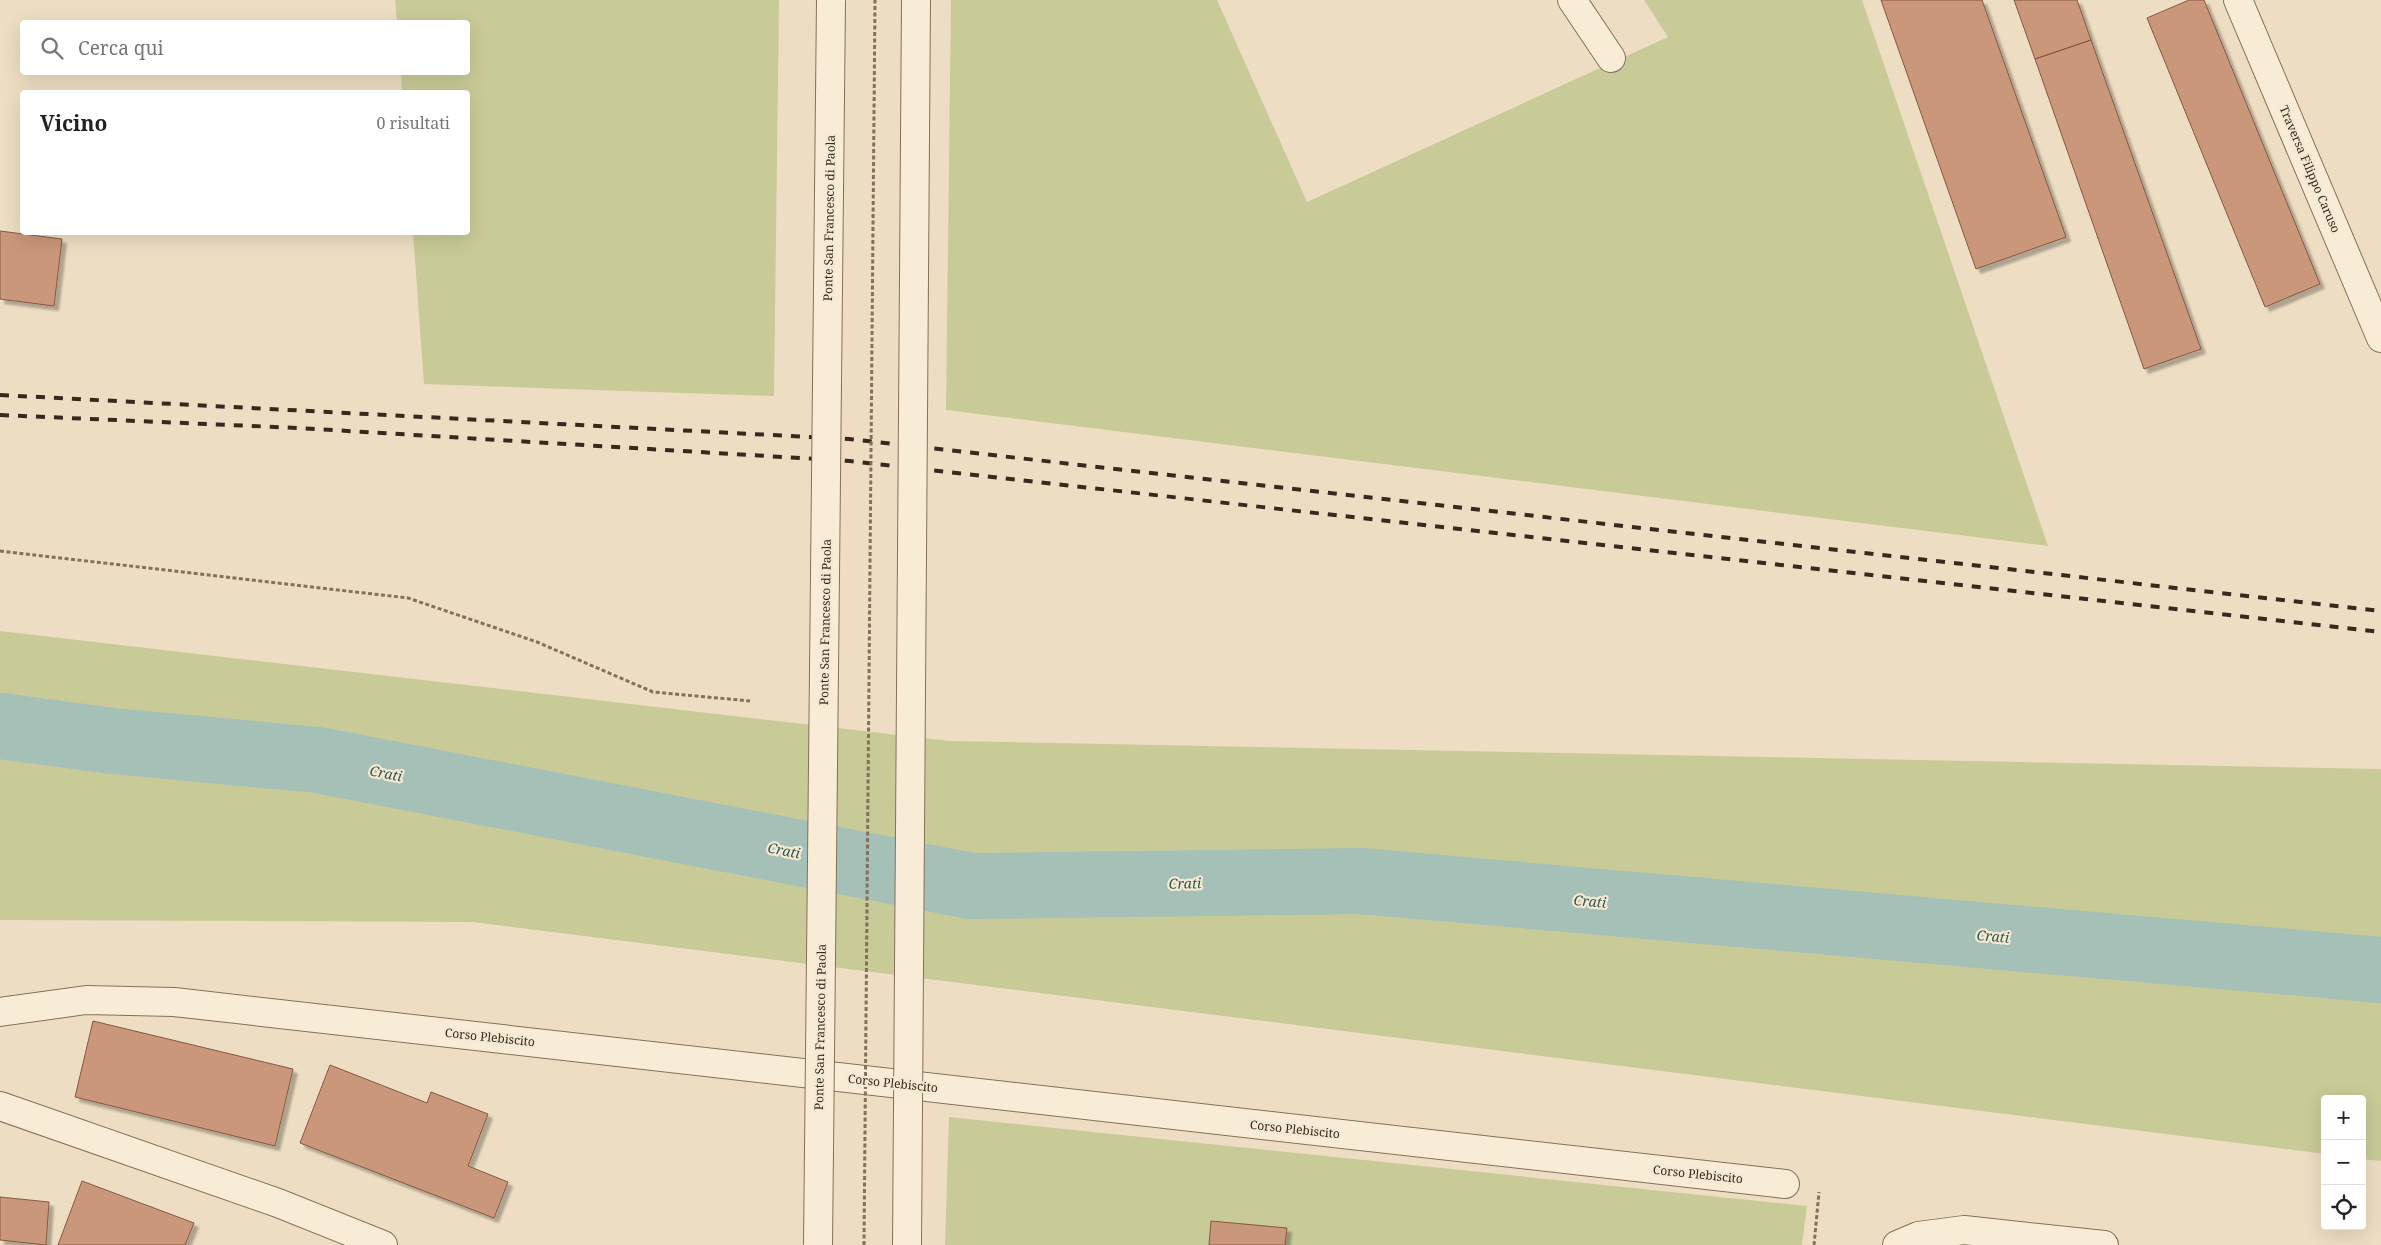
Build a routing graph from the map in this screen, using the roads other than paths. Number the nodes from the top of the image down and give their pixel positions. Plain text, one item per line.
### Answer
1 (831, 0) edge
2 (916, 0) edge
3 (1572, 0) edge
4 (2238, 0) edge
5 (1611, 58) dead end
6 (2381, 338) edge
7 (0, 1012) edge
8 (0, 1106) edge
9 (1785, 1184) dead end
10 (383, 1245) edge
11 (818, 1245) edge
12 (907, 1245) edge
13 (1897, 1245) edge
14 (2104, 1245) edge

1 - 11 street, Ponte San Francesco di Paola, bridge
2 - 12 street, bridge
3 - 5 street
4 - 6 street, Traversa Filippo Caruso
7 - 9 street, Corso Plebiscito
8 - 10 street
13 - 14 street

